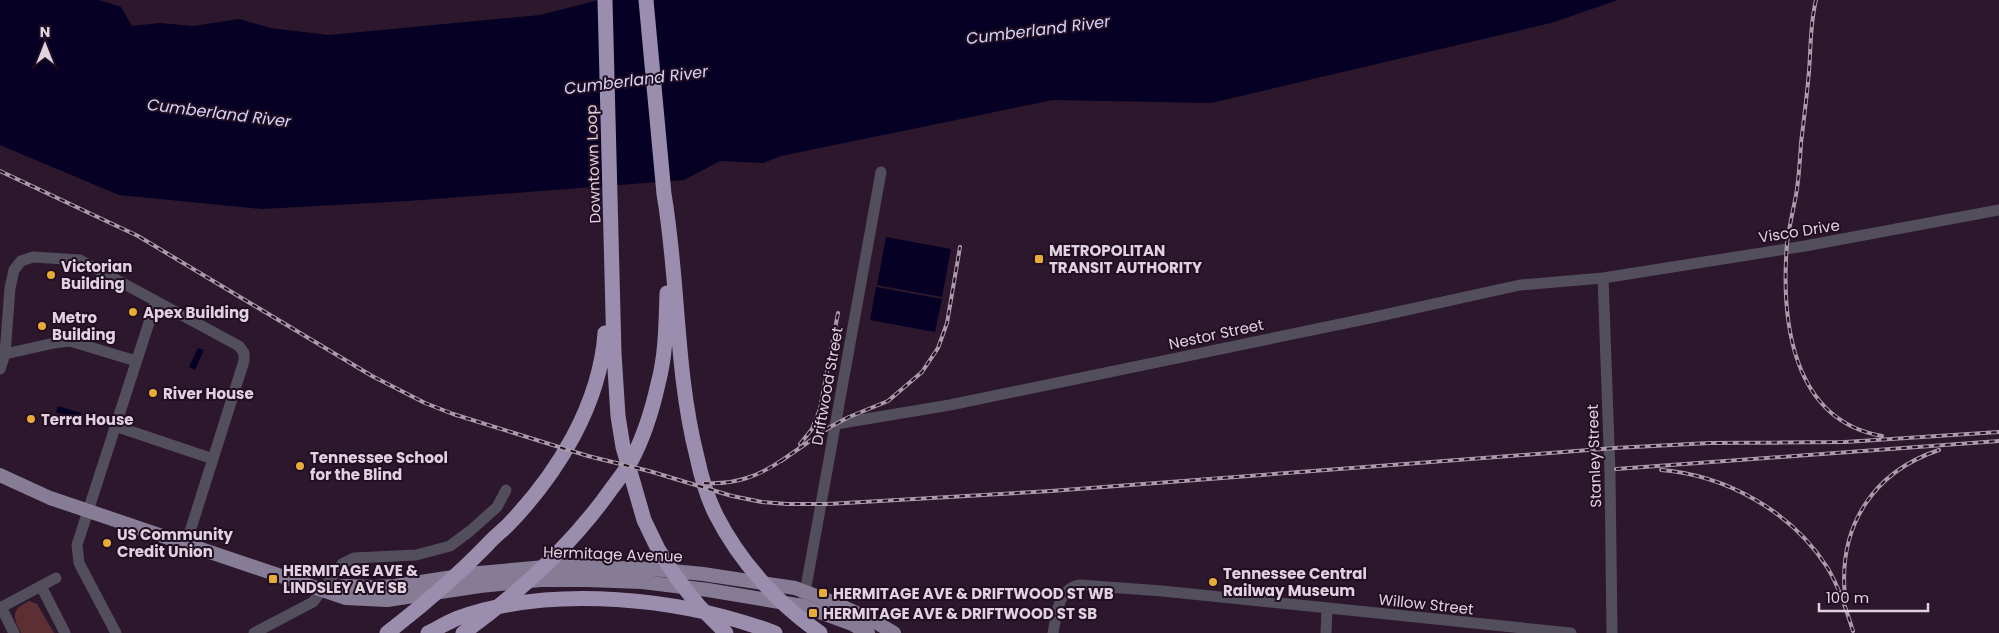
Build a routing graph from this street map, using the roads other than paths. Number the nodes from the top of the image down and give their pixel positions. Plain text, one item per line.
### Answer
1 (605, 0) edge
2 (646, 0) edge
3 (881, 172) dead end
4 (1999, 210) edge
5 (669, 222) junction
6 (612, 237) junction
7 (1603, 278) junction
8 (156, 301) junction
9 (5, 354) junction
10 (136, 361) junction
11 (0, 369) edge
12 (836, 424) junction
13 (115, 426) junction
14 (213, 459) junction
15 (0, 475) edge
16 (506, 490) dead end
17 (88, 511) junction
18 (186, 544) junction
19 (56, 578) dead end
20 (41, 586) junction
21 (323, 590) junction
22 (804, 591) junction
23 (802, 606) junction
24 (0, 608) edge
25 (1327, 609) junction
26 (14, 633) edge
27 (65, 633) edge
28 (116, 633) edge
29 (254, 633) edge
30 (387, 633) edge
31 (428, 633) edge
32 (462, 633) edge
33 (726, 633) edge
34 (774, 633) edge
35 (820, 633) edge
36 (868, 633) edge
37 (894, 633) edge
38 (1053, 633) edge
39 (1326, 633) edge
40 (1571, 633) edge
41 (1612, 633) edge

1 - 6 highway, Downtown Loop
2 - 5 highway
3 - 12 street, Driftwood Street
4 - 7 street, Visco Drive
5 - 32 highway
5 - 35 highway
6 - 30 highway
6 - 33 highway
7 - 12 street, Nestor Street
7 - 41 street, Stanley Street
8 - 9 street
8 - 10 street
8 - 14 street
9 - 10 street
9 - 11 street
10 - 13 street
12 - 22 street, Driftwood Street
13 - 14 street
13 - 17 street
14 - 18 street
15 - 17 main road, Hermitage Avenue
16 - 21 street
17 - 18 main road, Hermitage Avenue
17 - 28 street
18 - 21 main road, Hermitage Avenue
19 - 20 street
20 - 24 street
20 - 27 street
21 - 22 main road, Hermitage Avenue
21 - 23 main road, Hermitage Avenue
21 - 29 street
22 - 23 street, Driftwood Street
22 - 37 main road, Hermitage Avenue
23 - 36 main road, Hermitage Avenue
24 - 26 street
25 - 38 street, Willow Street
25 - 39 street
25 - 40 street, Willow Street
31 - 34 highway

